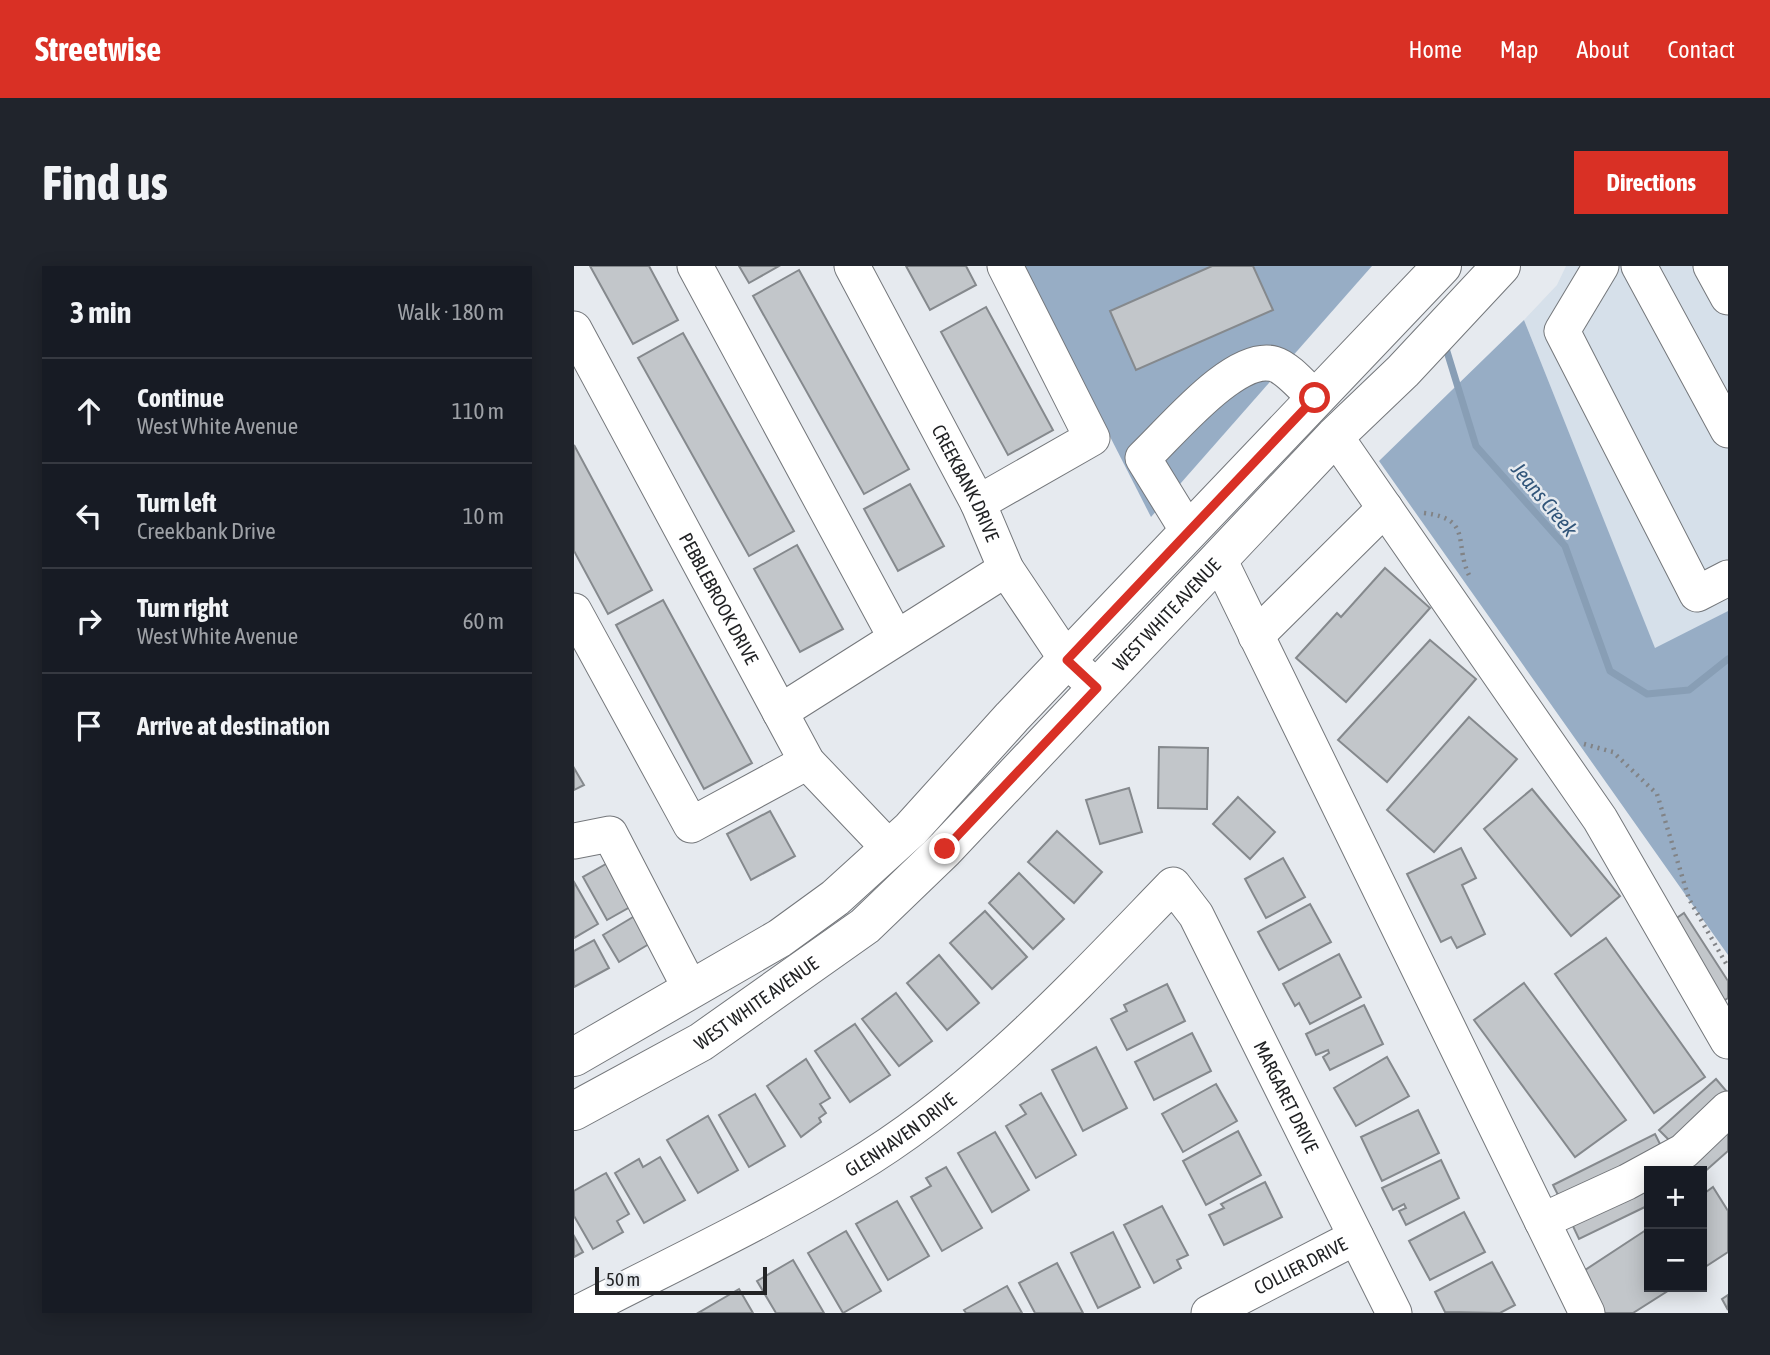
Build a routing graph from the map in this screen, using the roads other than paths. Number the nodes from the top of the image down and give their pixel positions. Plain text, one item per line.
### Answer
1 (695, 266) edge
2 (852, 266) edge
3 (1005, 266) edge
4 (1442, 266) edge
5 (1502, 266) edge
6 (1601, 266) edge
7 (1639, 266) edge
8 (1711, 266) edge
9 (1728, 297) edge
10 (574, 329) edge
11 (1315, 398) junction
12 (1728, 430) edge
13 (1335, 436) junction
14 (978, 503) junction
15 (1401, 510) junction
16 (1188, 531) junction
17 (1219, 559) junction
18 (1006, 569) junction
19 (1728, 578) edge
20 (574, 611) edge
21 (1256, 636) junction
22 (896, 638) junction
23 (1067, 660) junction
24 (1097, 688) junction
25 (780, 712) junction
26 (807, 762) junction
27 (574, 841) edge
28 (889, 848) junction
29 (1173, 885) joint
30 (691, 990) junction
31 (1728, 1041) edge
32 (574, 1057) edge
33 (1728, 1109) edge
34 (574, 1111) edge
35 (1542, 1221) junction
36 (1356, 1237) junction
37 (578, 1313) edge
38 (1209, 1313) edge
39 (1394, 1313) edge
40 (1587, 1313) edge

1 - 22 street
2 - 14 street, CREEKBANK DRIVE
3 - 14 street
4 - 11 main road
5 - 13 main road, WEST WHITE AVENUE
6 - 19 street
7 - 12 street
8 - 9 street
10 - 25 street, PEBBLEBROOK DRIVE
11 - 16 main road
11 - 16 street
13 - 15 street
13 - 17 main road, WEST WHITE AVENUE
14 - 18 street, CREEKBANK DRIVE
15 - 21 street
15 - 31 street
16 - 17 main road
16 - 23 main road
17 - 21 street
17 - 24 main road, WEST WHITE AVENUE
18 - 22 street
18 - 23 street, CREEKBANK DRIVE
20 - 26 street
21 - 35 street
22 - 25 street
23 - 24 street, CREEKBANK DRIVE
23 - 28 main road
24 - 34 main road, WEST WHITE AVENUE
25 - 26 street, PEBBLEBROOK DRIVE
26 - 28 street, PEBBLEBROOK DRIVE
27 - 30 street
28 - 30 main road
29 - 36 street, MARGARET DRIVE
29 - 37 street, GLENHAVEN DRIVE
30 - 32 main road
33 - 35 street
35 - 40 street
36 - 38 street, COLLIER DRIVE
36 - 39 street, MARGARET DRIVE

